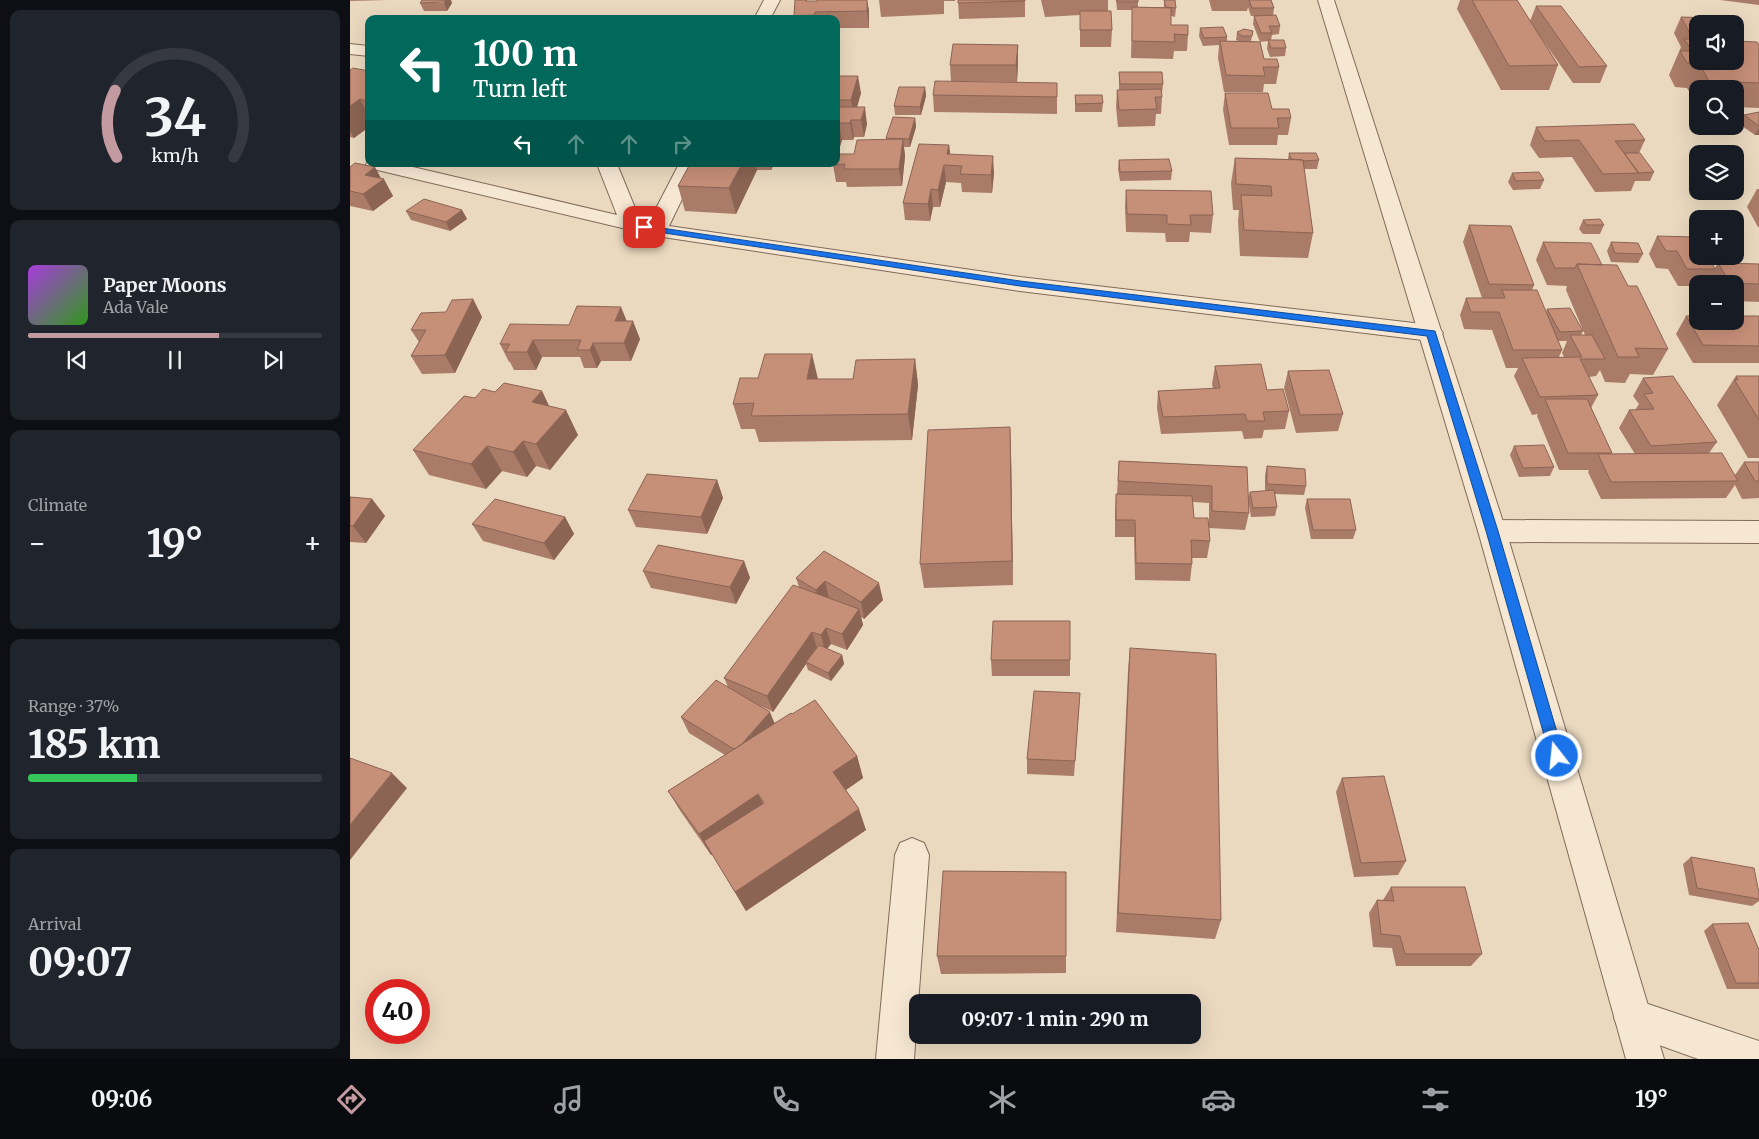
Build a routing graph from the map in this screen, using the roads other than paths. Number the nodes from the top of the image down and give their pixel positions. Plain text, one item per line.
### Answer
1 (772, 0) edge
2 (1326, 0) edge
3 (764, 15) edge
4 (350, 48) edge
5 (365, 50) edge
6 (390, 167) edge
7 (608, 167) edge
8 (688, 167) edge
9 (632, 224) junction
10 (656, 230) junction
11 (1431, 333) junction
12 (1492, 531) junction
13 (1759, 532) edge
14 (912, 855) dead end
15 (1633, 1018) junction
16 (895, 1059) edge
17 (1645, 1059) edge
18 (1756, 1059) edge

1 - 3 street
2 - 11 street
4 - 5 street
6 - 9 street
7 - 9 street
8 - 10 street
9 - 10 street
10 - 11 street
11 - 12 street
12 - 13 street
12 - 15 street
14 - 16 street
15 - 17 street
15 - 18 street

